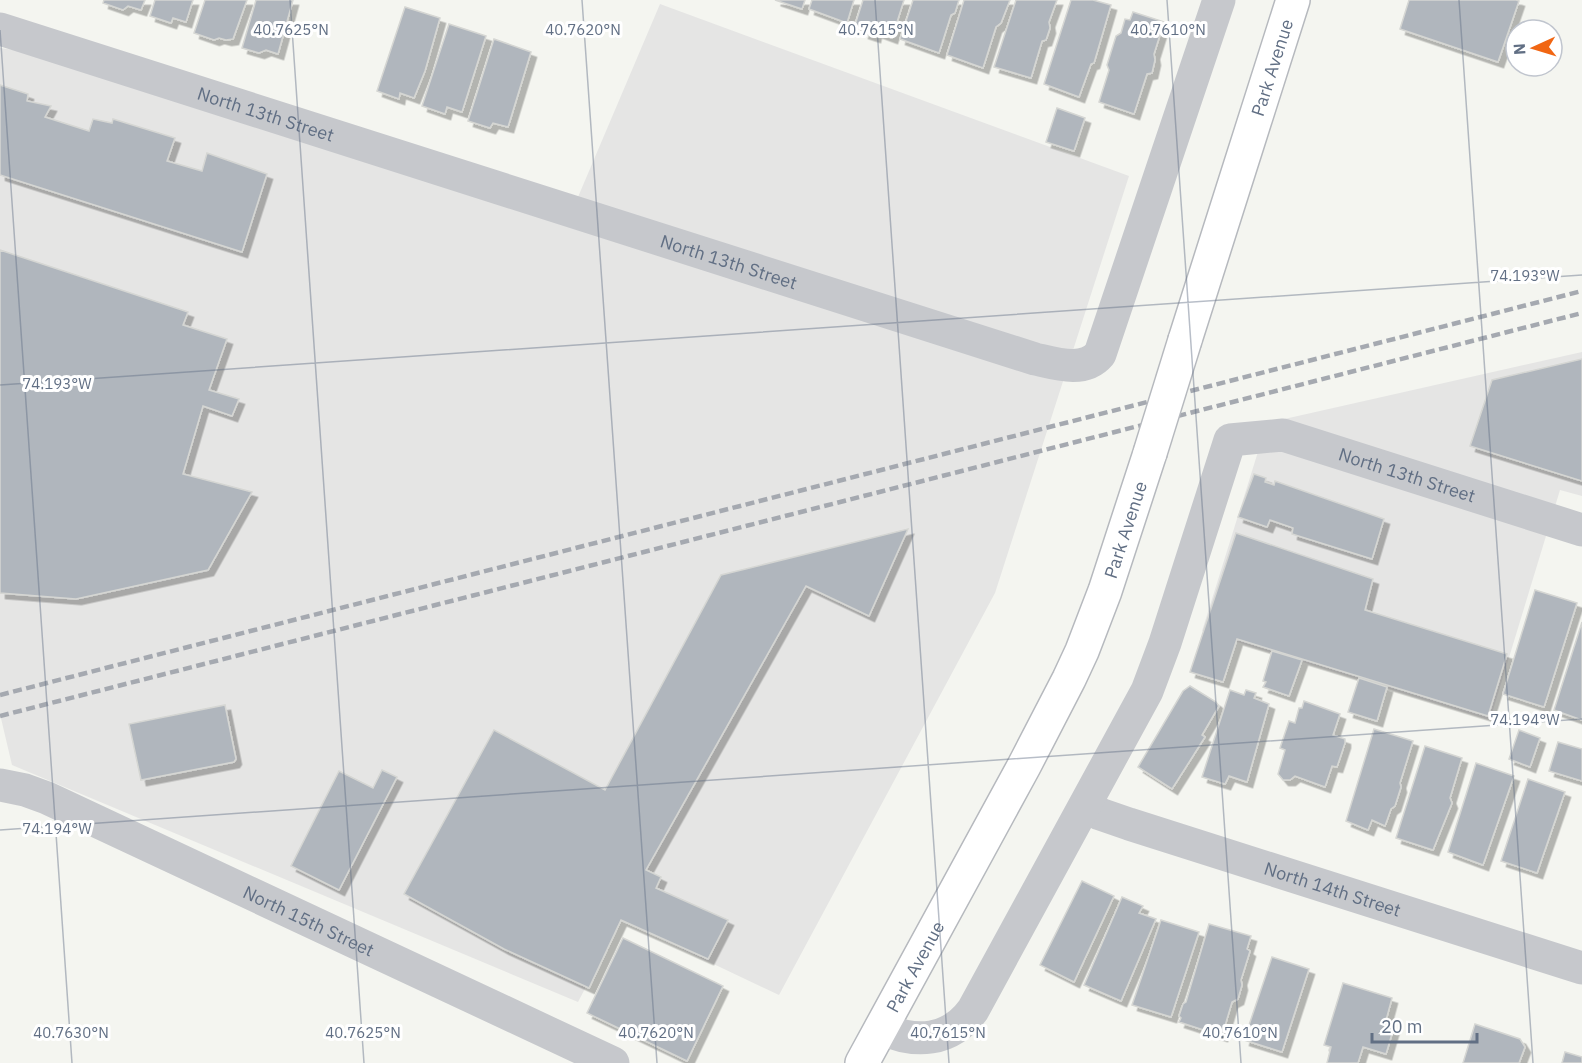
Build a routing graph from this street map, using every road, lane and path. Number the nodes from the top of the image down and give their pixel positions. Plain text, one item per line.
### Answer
1 (1219, 0) edge
2 (1290, 1) edge
3 (0, 29) edge
4 (1230, 440) joint
5 (1582, 530) edge
6 (0, 784) edge
7 (1086, 805) junction
8 (1582, 968) edge
9 (881, 1028) junction
10 (613, 1063) edge
11 (862, 1063) edge

1 - 3 street, North 13th Street
2 - 9 main road, Park Avenue, bridge
4 - 5 street, North 13th Street
4 - 7 street, Park Avenue
6 - 10 street, North 15th Street
7 - 8 street, North 14th Street
7 - 9 street, Park Avenue
9 - 11 main road, Park Avenue

